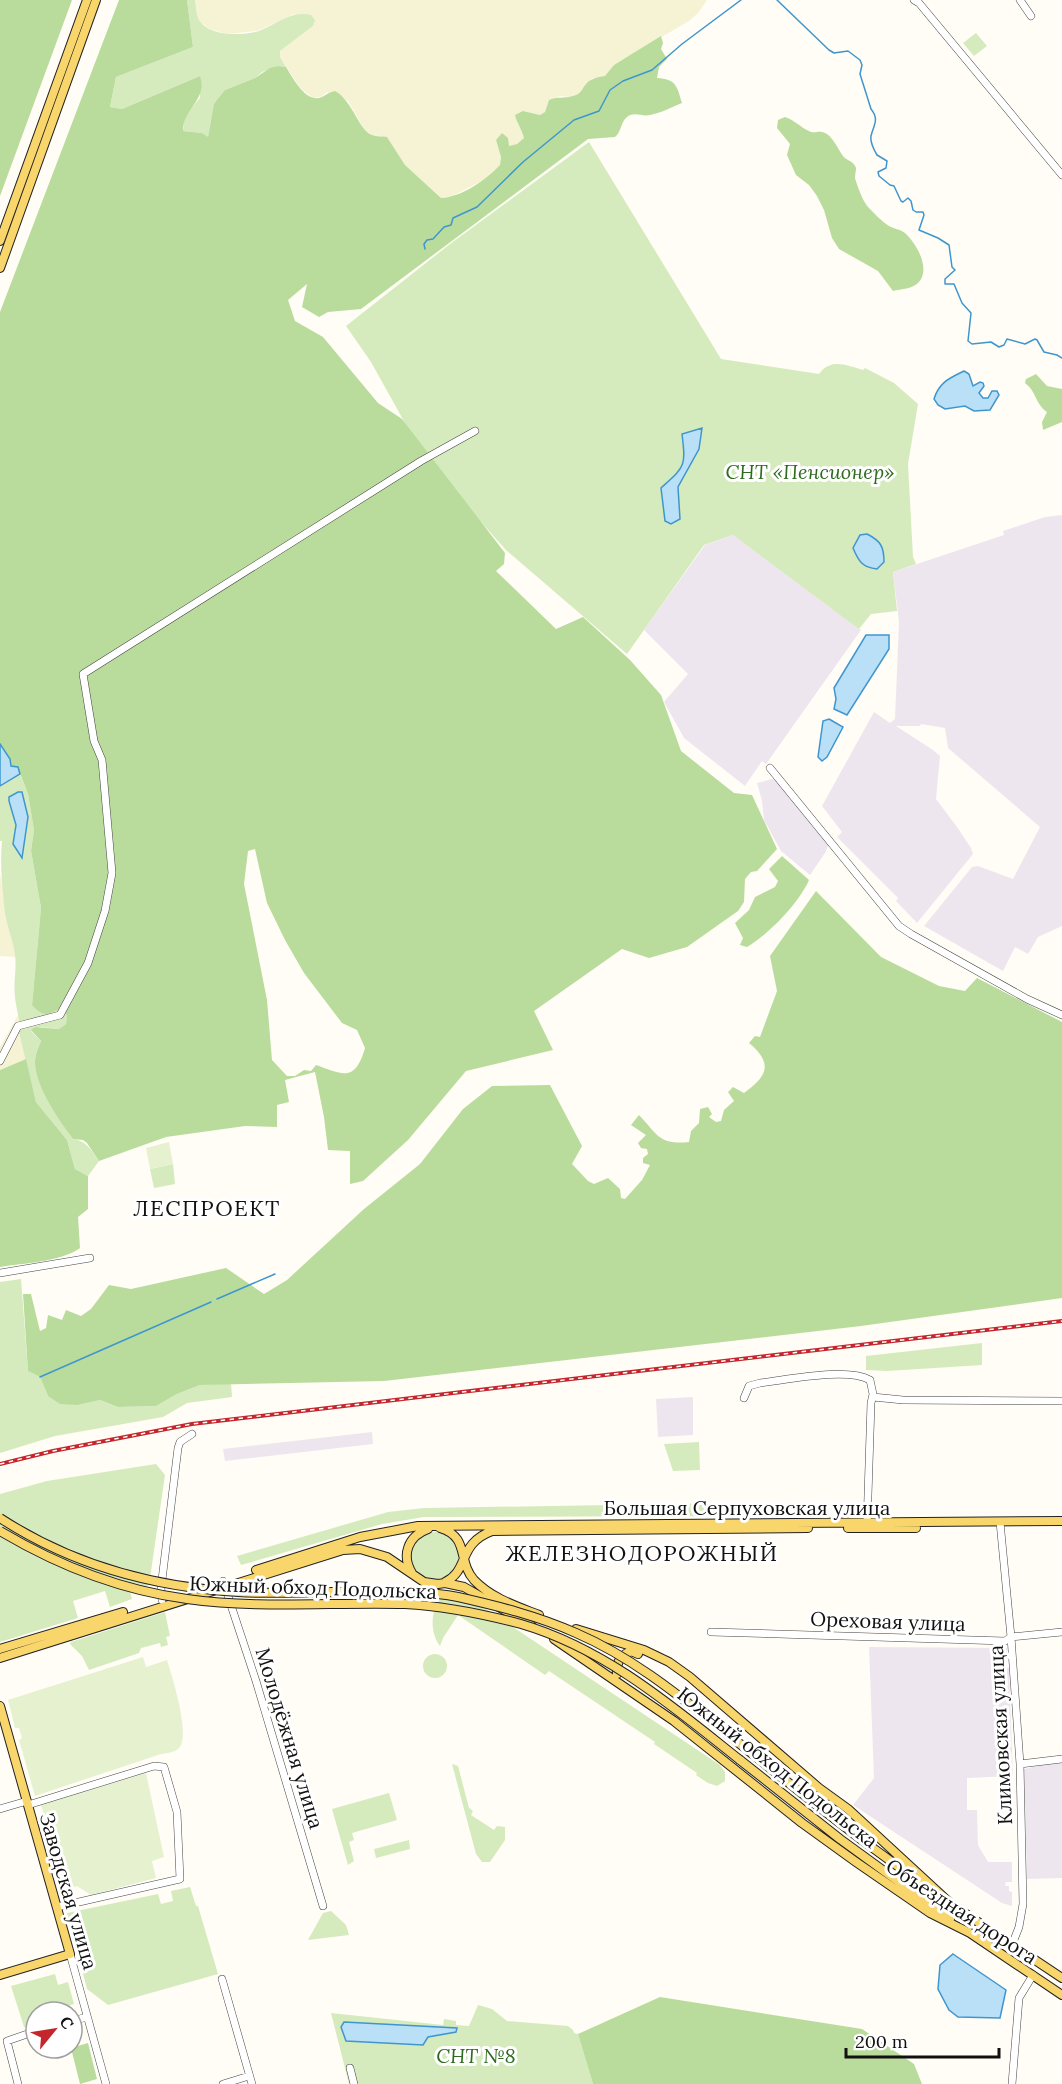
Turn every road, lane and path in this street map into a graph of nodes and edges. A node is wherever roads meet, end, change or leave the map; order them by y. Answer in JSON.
{"nodes":[{"id":1,"x":87,"y":0,"type":"edge"},
{"id":2,"x":96,"y":0,"type":"edge"},
{"id":3,"x":1020,"y":0,"type":"edge"},
{"id":4,"x":918,"y":1,"type":"edge"},
{"id":5,"x":1030,"y":16,"type":"dead end"},
{"id":6,"x":1062,"y":175,"type":"edge"},
{"id":7,"x":0,"y":241,"type":"edge"},
{"id":8,"x":0,"y":268,"type":"edge"},
{"id":9,"x":475,"y":431,"type":"dead end"},
{"id":10,"x":771,"y":768,"type":"dead end"},
{"id":11,"x":1062,"y":1015,"type":"edge"},
{"id":12,"x":0,"y":1061,"type":"edge"},
{"id":13,"x":90,"y":1258,"type":"dead end"},
{"id":14,"x":0,"y":1273,"type":"edge"},
{"id":15,"x":873,"y":1397,"type":"junction"},
{"id":16,"x":744,"y":1398,"type":"dead end"},
{"id":17,"x":1062,"y":1401,"type":"edge"},
{"id":18,"x":192,"y":1434,"type":"dead end"},
{"id":19,"x":0,"y":1518,"type":"edge"},
{"id":20,"x":1062,"y":1521,"type":"edge"},
{"id":21,"x":1000,"y":1524,"type":"junction"},
{"id":22,"x":867,"y":1525,"type":"junction"},
{"id":23,"x":433,"y":1527,"type":"junction"},
{"id":24,"x":1062,"y":1527,"type":"edge"},
{"id":25,"x":0,"y":1532,"type":"edge"},
{"id":26,"x":463,"y":1557,"type":"junction"},
{"id":27,"x":412,"y":1574,"type":"junction"},
{"id":28,"x":224,"y":1583,"type":"junction"},
{"id":29,"x":445,"y":1583,"type":"junction"},
{"id":30,"x":162,"y":1600,"type":"junction"},
{"id":31,"x":711,"y":1632,"type":"dead end"},
{"id":32,"x":1062,"y":1632,"type":"edge"},
{"id":33,"x":1011,"y":1637,"type":"junction"},
{"id":34,"x":0,"y":1648,"type":"edge"},
{"id":35,"x":0,"y":1658,"type":"edge"},
{"id":36,"x":710,"y":1693,"type":"junction"},
{"id":37,"x":648,"y":1703,"type":"junction"},
{"id":38,"x":0,"y":1706,"type":"edge"},
{"id":39,"x":1062,"y":1760,"type":"edge"},
{"id":40,"x":1020,"y":1764,"type":"junction"},
{"id":41,"x":27,"y":1803,"type":"junction"},
{"id":42,"x":0,"y":1809,"type":"edge"},
{"id":43,"x":951,"y":1904,"type":"junction"},
{"id":44,"x":323,"y":1906,"type":"dead end"},
{"id":45,"x":57,"y":1907,"type":"junction"},
{"id":46,"x":970,"y":1933,"type":"junction"},
{"id":47,"x":1012,"y":1945,"type":"junction"},
{"id":48,"x":70,"y":1954,"type":"junction"},
{"id":49,"x":0,"y":1975,"type":"edge"},
{"id":50,"x":1033,"y":1975,"type":"junction"},
{"id":51,"x":222,"y":1978,"type":"dead end"},
{"id":52,"x":1062,"y":1978,"type":"edge"},
{"id":53,"x":1062,"y":1995,"type":"edge"},
{"id":54,"x":87,"y":2017,"type":"junction"},
{"id":55,"x":84,"y":2018,"type":"edge"},
{"id":56,"x":24,"y":2035,"type":"edge"},
{"id":57,"x":350,"y":2068,"type":"dead end"},
{"id":58,"x":250,"y":2080,"type":"edge"},
{"id":59,"x":18,"y":2084,"type":"edge"},
{"id":60,"x":106,"y":2084,"type":"edge"},
{"id":61,"x":223,"y":2084,"type":"edge"},
{"id":62,"x":354,"y":2084,"type":"edge"},
{"id":63,"x":1012,"y":2084,"type":"edge"}],
"edges":[{"from":1,"to":7,"type":"main road"},
{"from":2,"to":8,"type":"main road"},
{"from":3,"to":5,"type":"street"},
{"from":4,"to":6,"type":"street"},
{"from":9,"to":12,"type":"street"},
{"from":10,"to":11,"type":"street"},
{"from":13,"to":14,"type":"street"},
{"from":15,"to":16,"type":"street"},
{"from":15,"to":17,"type":"street"},
{"from":15,"to":22,"type":"street"},
{"from":18,"to":30,"type":"street"},
{"from":19,"to":43,"type":"main road","name":"Южный обход Подольска","bridge":true},
{"from":20,"to":21,"type":"main road","name":"Большая Серпуховская улица"},
{"from":21,"to":22,"type":"main road","name":"Большая Серпуховская улица"},
{"from":21,"to":24,"type":"main road","name":"Большая Серпуховская улица"},
{"from":21,"to":33,"type":"street","name":"Климовская улица"},
{"from":22,"to":23,"type":"main road","name":"Большая Серпуховская улица"},
{"from":22,"to":26,"type":"main road","name":"Большая Серпуховская улица"},
{"from":23,"to":26,"type":"main road"},
{"from":23,"to":27,"type":"main road"},
{"from":23,"to":28,"type":"main road","name":"Большая Серпуховская улица"},
{"from":25,"to":46,"type":"main road","name":"Южный обход Подольска","bridge":true},
{"from":26,"to":29,"type":"main road"},
{"from":26,"to":36,"type":"main road","name":"Объездная дорога"},
{"from":27,"to":28,"type":"main road"},
{"from":27,"to":29,"type":"main road"},
{"from":28,"to":30,"type":"main road"},
{"from":28,"to":35,"type":"main road"},
{"from":28,"to":44,"type":"street","name":"Молодёжная улица"},
{"from":29,"to":37,"type":"main road","name":"Объездная дорога"},
{"from":30,"to":34,"type":"main road"},
{"from":31,"to":33,"type":"street","name":"Ореховая улица"},
{"from":32,"to":33,"type":"street","name":"Ореховая улица"},
{"from":33,"to":40,"type":"street","name":"Климовская улица"},
{"from":36,"to":37,"type":"main road"},
{"from":36,"to":43,"type":"main road","name":"Объездная дорога"},
{"from":37,"to":46,"type":"main road","name":"Объездная дорога"},
{"from":38,"to":41,"type":"main road","name":"Заводская улица"},
{"from":39,"to":40,"type":"street"},
{"from":40,"to":47,"type":"street","name":"Климовская улица"},
{"from":41,"to":42,"type":"street"},
{"from":41,"to":45,"type":"main road","name":"Заводская улица"},
{"from":41,"to":45,"type":"street"},
{"from":43,"to":47,"type":"main road","name":"Объездная дорога"},
{"from":45,"to":48,"type":"main road","name":"Заводская улица"},
{"from":46,"to":50,"type":"main road","name":"Объездная дорога"},
{"from":47,"to":52,"type":"main road","name":"Объездная дорога"},
{"from":48,"to":49,"type":"main road"},
{"from":48,"to":54,"type":"street","name":"Заводская улица"},
{"from":50,"to":53,"type":"main road","name":"Объездная дорога"},
{"from":50,"to":63,"type":"street"},
{"from":51,"to":58,"type":"street"},
{"from":54,"to":55,"type":"street"},
{"from":54,"to":60,"type":"street","name":"Заводская улица"},
{"from":56,"to":59,"type":"street"},
{"from":57,"to":62,"type":"street"},
{"from":58,"to":61,"type":"street"}]}
